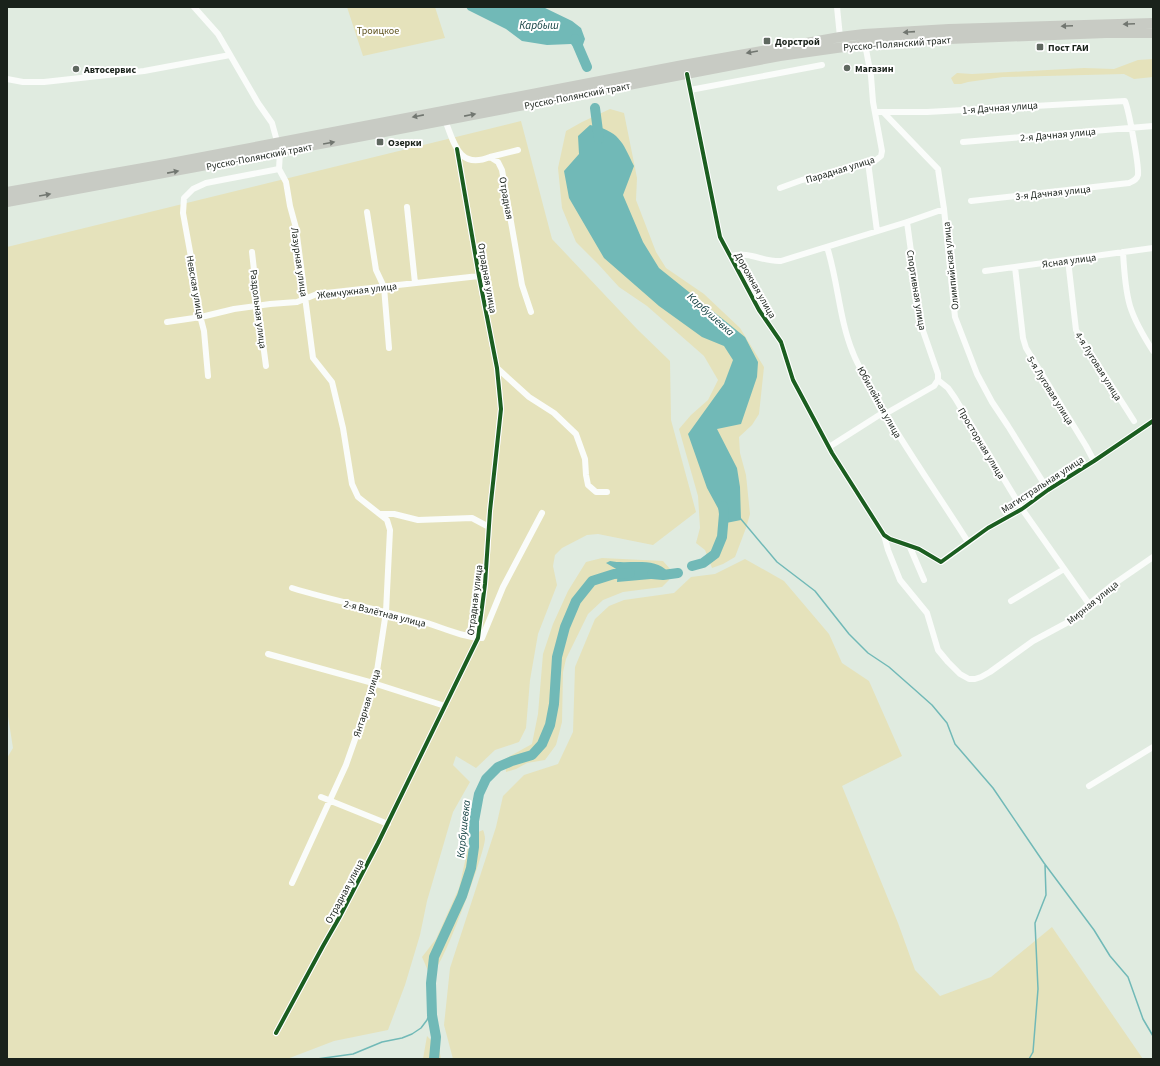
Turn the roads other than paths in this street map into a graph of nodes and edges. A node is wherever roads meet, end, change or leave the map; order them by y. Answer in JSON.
{"nodes":[{"id":1,"x":194,"y":7,"type":"edge"},
{"id":2,"x":837,"y":7,"type":"edge"},
{"id":3,"x":1153,"y":23,"type":"edge"},
{"id":4,"x":1153,"y":34,"type":"edge"},
{"id":5,"x":840,"y":38,"type":"junction"},
{"id":6,"x":865,"y":44,"type":"junction"},
{"id":7,"x":230,"y":56,"type":"junction"},
{"id":8,"x":822,"y":66,"type":"dead end"},
{"id":9,"x":687,"y":74,"type":"junction"},
{"id":10,"x":7,"y":79,"type":"edge"},
{"id":11,"x":690,"y":90,"type":"junction"},
{"id":12,"x":875,"y":112,"type":"junction"},
{"id":13,"x":884,"y":113,"type":"junction"},
{"id":14,"x":445,"y":120,"type":"junction"},
{"id":15,"x":1153,"y":126,"type":"edge"},
{"id":16,"x":1131,"y":128,"type":"junction"},
{"id":17,"x":963,"y":142,"type":"dead end"},
{"id":18,"x":279,"y":147,"type":"junction"},
{"id":19,"x":457,"y":148,"type":"junction"},
{"id":20,"x":518,"y":150,"type":"dead end"},
{"id":21,"x":490,"y":157,"type":"junction"},
{"id":22,"x":868,"y":162,"type":"junction"},
{"id":23,"x":279,"y":169,"type":"junction"},
{"id":24,"x":780,"y":188,"type":"dead end"},
{"id":25,"x":7,"y":192,"type":"edge"},
{"id":26,"x":971,"y":201,"type":"dead end"},
{"id":27,"x":7,"y":202,"type":"edge"},
{"id":28,"x":407,"y":207,"type":"dead end"},
{"id":29,"x":944,"y":209,"type":"junction"},
{"id":30,"x":368,"y":212,"type":"dead end"},
{"id":31,"x":907,"y":222,"type":"junction"},
{"id":32,"x":877,"y":231,"type":"junction"},
{"id":33,"x":827,"y":247,"type":"junction"},
{"id":34,"x":1153,"y":248,"type":"edge"},
{"id":35,"x":252,"y":252,"type":"dead end"},
{"id":36,"x":1122,"y":252,"type":"junction"},
{"id":37,"x":731,"y":256,"type":"junction"},
{"id":38,"x":1068,"y":260,"type":"junction"},
{"id":39,"x":1015,"y":267,"type":"junction"},
{"id":40,"x":985,"y":271,"type":"dead end"},
{"id":41,"x":479,"y":276,"type":"junction"},
{"id":42,"x":416,"y":283,"type":"junction"},
{"id":43,"x":384,"y":287,"type":"junction"},
{"id":44,"x":306,"y":299,"type":"junction"},
{"id":45,"x":258,"y":306,"type":"junction"},
{"id":46,"x":531,"y":312,"type":"dead end"},
{"id":47,"x":201,"y":318,"type":"junction"},
{"id":48,"x":166,"y":322,"type":"dead end"},
{"id":49,"x":389,"y":348,"type":"dead end"},
{"id":50,"x":1153,"y":351,"type":"edge"},
{"id":51,"x":266,"y":366,"type":"dead end"},
{"id":52,"x":497,"y":368,"type":"junction"},
{"id":53,"x":208,"y":376,"type":"dead end"},
{"id":54,"x":938,"y":380,"type":"junction"},
{"id":55,"x":885,"y":413,"type":"junction"},
{"id":56,"x":1134,"y":421,"type":"dead end"},
{"id":57,"x":1153,"y":421,"type":"edge"},
{"id":58,"x":829,"y":447,"type":"junction"},
{"id":59,"x":1094,"y":461,"type":"junction"},
{"id":60,"x":1048,"y":490,"type":"junction"},
{"id":61,"x":607,"y":492,"type":"dead end"},
{"id":62,"x":1022,"y":509,"type":"junction"},
{"id":63,"x":542,"y":512,"type":"dead end"},
{"id":64,"x":381,"y":514,"type":"junction"},
{"id":65,"x":489,"y":527,"type":"junction"},
{"id":66,"x":884,"y":535,"type":"junction"},
{"id":67,"x":968,"y":542,"type":"junction"},
{"id":68,"x":909,"y":545,"type":"junction"},
{"id":69,"x":1153,"y":557,"type":"edge"},
{"id":70,"x":1064,"y":569,"type":"junction"},
{"id":71,"x":924,"y":580,"type":"dead end"},
{"id":72,"x":292,"y":588,"type":"dead end"},
{"id":73,"x":1011,"y":601,"type":"dead end"},
{"id":74,"x":1089,"y":604,"type":"junction"},
{"id":75,"x":386,"y":612,"type":"junction"},
{"id":76,"x":478,"y":638,"type":"junction"},
{"id":77,"x":268,"y":654,"type":"dead end"},
{"id":78,"x":373,"y":683,"type":"junction"},
{"id":79,"x":445,"y":706,"type":"junction"},
{"id":80,"x":1153,"y":747,"type":"edge"},
{"id":81,"x":1089,"y":786,"type":"dead end"},
{"id":82,"x":321,"y":797,"type":"dead end"},
{"id":83,"x":330,"y":800,"type":"junction"},
{"id":84,"x":388,"y":824,"type":"junction"},
{"id":85,"x":292,"y":883,"type":"dead end"},
{"id":86,"x":276,"y":1033,"type":"dead end"}],
"edges":[{"from":1,"to":7,"type":"street"},
{"from":2,"to":5,"type":"street"},
{"from":3,"to":5,"type":"main road","name":"Русско-Полянский тракт","one_way":true},
{"from":4,"to":6,"type":"main road","name":"Русско-Полянский тракт"},
{"from":5,"to":18,"type":"main road","name":"Русско-Полянский тракт","one_way":true},
{"from":6,"to":9,"type":"main road","name":"Русско-Полянский тракт"},
{"from":6,"to":12,"type":"street","name":"Парадная улица"},
{"from":7,"to":10,"type":"street"},
{"from":7,"to":18,"type":"street"},
{"from":8,"to":11,"type":"street"},
{"from":9,"to":11,"type":"street","name":"Дорожная улица"},
{"from":14,"to":9,"type":"main road","name":"Русско-Полянский тракт","one_way":true},
{"from":11,"to":37,"type":"street","name":"Дорожная улица"},
{"from":12,"to":13,"type":"street","name":"1-я Дачная улица"},
{"from":12,"to":22,"type":"street","name":"Парадная улица"},
{"from":13,"to":16,"type":"street","name":"1-я Дачная улица"},
{"from":13,"to":29,"type":"street","name":"Олимпийская улица"},
{"from":18,"to":14,"type":"main road","name":"Русско-Полянский тракт","one_way":true},
{"from":14,"to":19,"type":"street"},
{"from":15,"to":16,"type":"street","name":"2-я Дачная улица"},
{"from":16,"to":17,"type":"street","name":"2-я Дачная улица"},
{"from":16,"to":26,"type":"street","name":"3-я Дачная улица"},
{"from":18,"to":23,"type":"street"},
{"from":18,"to":25,"type":"main road","name":"Русско-Полянский тракт"},
{"from":27,"to":18,"type":"main road","name":"Русско-Полянский тракт","one_way":true},
{"from":19,"to":21,"type":"street"},
{"from":19,"to":41,"type":"street","name":"Отрадная улица"},
{"from":20,"to":21,"type":"street"},
{"from":21,"to":46,"type":"street","name":"Отрадная"},
{"from":22,"to":24,"type":"street","name":"Парадная улица"},
{"from":22,"to":32,"type":"street"},
{"from":23,"to":44,"type":"street","name":"Лазурная улица"},
{"from":23,"to":47,"type":"street","name":"Невская улица"},
{"from":28,"to":42,"type":"street"},
{"from":29,"to":31,"type":"street"},
{"from":29,"to":60,"type":"street","name":"Олимпийская улица"},
{"from":30,"to":43,"type":"street"},
{"from":31,"to":32,"type":"street"},
{"from":31,"to":54,"type":"street","name":"Спортивная улица"},
{"from":32,"to":33,"type":"street"},
{"from":33,"to":37,"type":"street"},
{"from":33,"to":55,"type":"street","name":"Юбилейная улица"},
{"from":34,"to":36,"type":"street","name":"Ясная улица"},
{"from":35,"to":45,"type":"street","name":"Раздольная улица"},
{"from":36,"to":38,"type":"street","name":"Ясная улица"},
{"from":36,"to":50,"type":"street"},
{"from":37,"to":58,"type":"street","name":"Дорожная улица"},
{"from":38,"to":39,"type":"street","name":"Ясная улица"},
{"from":38,"to":56,"type":"street","name":"4-я Луговая улица"},
{"from":39,"to":40,"type":"street","name":"Ясная улица"},
{"from":39,"to":59,"type":"street","name":"5-я Луговая улица"},
{"from":41,"to":42,"type":"street","name":"Жемчужная улица"},
{"from":41,"to":52,"type":"street","name":"Отрадная улица"},
{"from":42,"to":43,"type":"street","name":"Жемчужная улица"},
{"from":43,"to":44,"type":"street","name":"Жемчужная улица"},
{"from":43,"to":49,"type":"street"},
{"from":44,"to":45,"type":"street","name":"Жемчужная улица"},
{"from":44,"to":64,"type":"street","name":"Лазурная улица"},
{"from":45,"to":47,"type":"street","name":"Жемчужная улица"},
{"from":45,"to":51,"type":"street","name":"Раздольная улица"},
{"from":47,"to":48,"type":"street","name":"Жемчужная улица"},
{"from":47,"to":53,"type":"street","name":"Невская улица"},
{"from":52,"to":61,"type":"street"},
{"from":52,"to":65,"type":"street","name":"Отрадная улица"},
{"from":54,"to":55,"type":"street"},
{"from":54,"to":62,"type":"street","name":"Просторная улица"},
{"from":55,"to":58,"type":"street"},
{"from":55,"to":67,"type":"street","name":"Юбилейная улица"},
{"from":57,"to":59,"type":"street","name":"Магистральная улица"},
{"from":58,"to":66,"type":"street","name":"Дорожная улица"},
{"from":59,"to":60,"type":"street","name":"Магистральная улица"},
{"from":60,"to":62,"type":"street","name":"Магистральная улица"},
{"from":62,"to":67,"type":"street","name":"Магистральная улица"},
{"from":62,"to":70,"type":"street","name":"Просторная улица"},
{"from":63,"to":76,"type":"street"},
{"from":64,"to":65,"type":"street"},
{"from":64,"to":75,"type":"street","name":"Янтарная улица"},
{"from":65,"to":76,"type":"street","name":"Отрадная улица"},
{"from":66,"to":68,"type":"street"},
{"from":66,"to":74,"type":"street","name":"Мирная улица"},
{"from":67,"to":68,"type":"street","name":"Магистральная улица"},
{"from":68,"to":71,"type":"street"},
{"from":69,"to":74,"type":"street","name":"Мирная улица"},
{"from":70,"to":73,"type":"street"},
{"from":70,"to":74,"type":"street","name":"Просторная улица"},
{"from":72,"to":75,"type":"street","name":"2-я Взлётная улица"},
{"from":75,"to":76,"type":"street","name":"2-я Взлётная улица"},
{"from":75,"to":78,"type":"street","name":"Янтарная улица"},
{"from":76,"to":79,"type":"street","name":"Отрадная улица"},
{"from":77,"to":78,"type":"street"},
{"from":78,"to":79,"type":"street"},
{"from":78,"to":83,"type":"street","name":"Янтарная улица"},
{"from":79,"to":84,"type":"street","name":"Отрадная улица"},
{"from":80,"to":81,"type":"street"},
{"from":82,"to":83,"type":"street"},
{"from":83,"to":84,"type":"street"},
{"from":83,"to":85,"type":"street","name":"Янтарная улица"},
{"from":84,"to":86,"type":"street","name":"Отрадная улица"}]}
